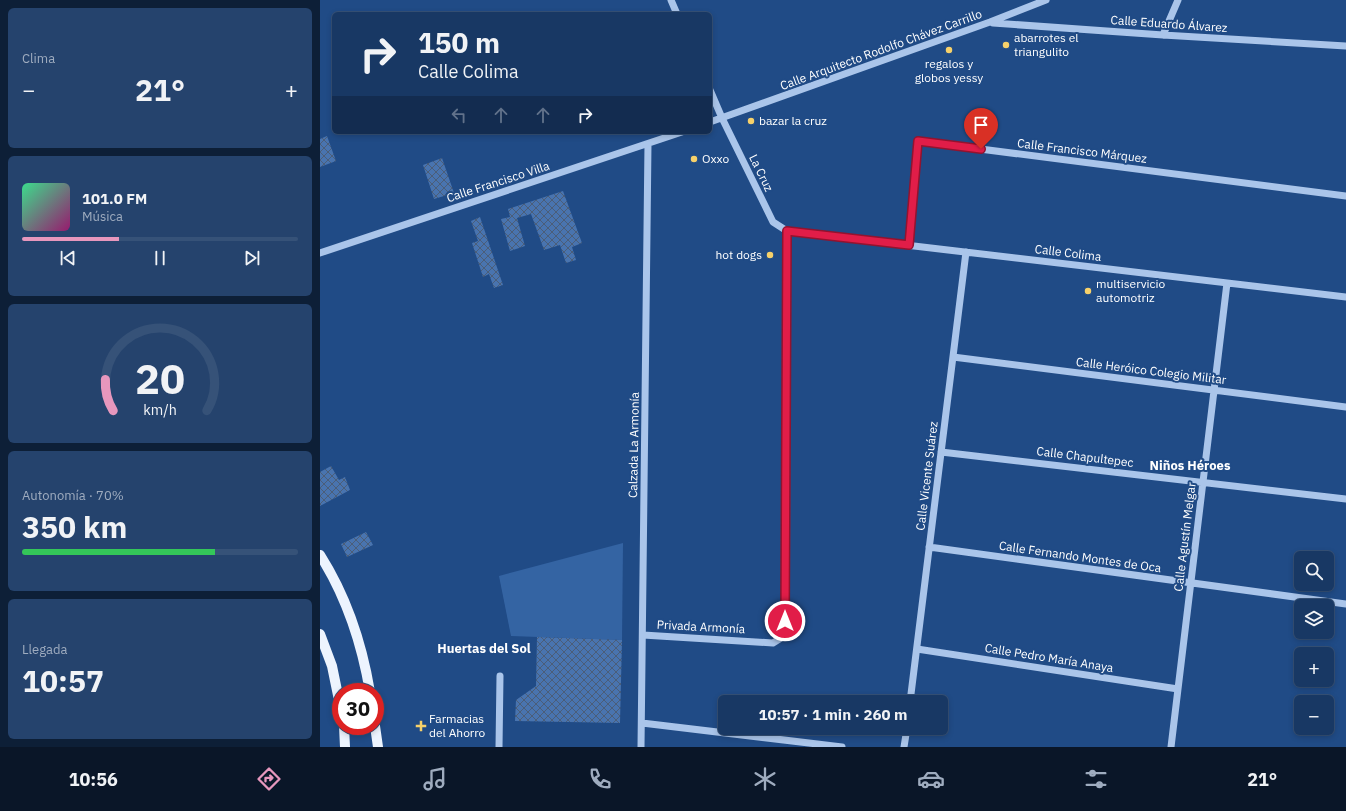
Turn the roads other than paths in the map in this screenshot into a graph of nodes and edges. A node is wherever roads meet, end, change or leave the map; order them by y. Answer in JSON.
{"nodes":[{"id":1,"x":672,"y":0,"type":"edge"},
{"id":2,"x":1046,"y":0,"type":"edge"},
{"id":3,"x":1178,"y":0,"type":"edge"},
{"id":4,"x":677,"y":12,"type":"edge"},
{"id":5,"x":990,"y":22,"type":"junction"},
{"id":6,"x":1164,"y":35,"type":"junction"},
{"id":7,"x":1346,"y":46,"type":"edge"},
{"id":8,"x":712,"y":95,"type":"edge"},
{"id":9,"x":722,"y":118,"type":"junction"},
{"id":10,"x":712,"y":121,"type":"edge"},
{"id":11,"x":676,"y":134,"type":"edge"},
{"id":12,"x":648,"y":144,"type":"junction"},
{"id":13,"x":1346,"y":196,"type":"edge"},
{"id":14,"x":787,"y":231,"type":"junction"},
{"id":15,"x":909,"y":245,"type":"junction"},
{"id":16,"x":966,"y":252,"type":"junction"},
{"id":17,"x":320,"y":253,"type":"edge"},
{"id":18,"x":1227,"y":283,"type":"junction"},
{"id":19,"x":1346,"y":297,"type":"edge"},
{"id":20,"x":953,"y":357,"type":"junction"},
{"id":21,"x":1214,"y":390,"type":"junction"},
{"id":22,"x":1346,"y":407,"type":"edge"},
{"id":23,"x":941,"y":452,"type":"junction"},
{"id":24,"x":1203,"y":482,"type":"junction"},
{"id":25,"x":1346,"y":499,"type":"edge"},
{"id":26,"x":929,"y":547,"type":"junction"},
{"id":27,"x":320,"y":555,"type":"edge"},
{"id":28,"x":1191,"y":583,"type":"junction"},
{"id":29,"x":1346,"y":604,"type":"edge"},
{"id":30,"x":320,"y":634,"type":"edge"},
{"id":31,"x":643,"y":635,"type":"junction"},
{"id":32,"x":917,"y":649,"type":"junction"},
{"id":33,"x":500,"y":676,"type":"dead end"},
{"id":34,"x":335,"y":683,"type":"edge"},
{"id":35,"x":368,"y":683,"type":"edge"},
{"id":36,"x":1178,"y":689,"type":"junction"},
{"id":37,"x":911,"y":695,"type":"edge"},
{"id":38,"x":642,"y":723,"type":"junction"},
{"id":39,"x":344,"y":735,"type":"edge"},
{"id":40,"x":376,"y":735,"type":"edge"},
{"id":41,"x":906,"y":735,"type":"edge"},
{"id":42,"x":345,"y":747,"type":"edge"},
{"id":43,"x":378,"y":747,"type":"edge"},
{"id":44,"x":499,"y":747,"type":"edge"},
{"id":45,"x":641,"y":747,"type":"edge"},
{"id":46,"x":842,"y":747,"type":"edge"},
{"id":47,"x":904,"y":747,"type":"edge"},
{"id":48,"x":1171,"y":747,"type":"edge"}],
"edges":[{"from":1,"to":4,"type":"street"},
{"from":2,"to":5,"type":"street","name":"Calle Arquitecto Rodolfo Chávez Carrillo"},
{"from":3,"to":6,"type":"street"},
{"from":5,"to":6,"type":"street","name":"Calle Eduardo Álvarez"},
{"from":5,"to":9,"type":"street","name":"Calle Arquitecto Rodolfo Chávez Carrillo"},
{"from":6,"to":7,"type":"street","name":"Calle Eduardo Álvarez"},
{"from":8,"to":9,"type":"street","name":"La Cruz"},
{"from":9,"to":10,"type":"street"},
{"from":9,"to":14,"type":"street","name":"La Cruz"},
{"from":11,"to":12,"type":"street","name":"Calle Francisco Villa"},
{"from":12,"to":17,"type":"street","name":"Calle Francisco Villa"},
{"from":12,"to":31,"type":"street","name":"Calzada La Armonía"},
{"from":13,"to":15,"type":"street","name":"Calle Francisco Márquez"},
{"from":14,"to":15,"type":"street","name":"Calle Colima"},
{"from":14,"to":31,"type":"street","name":"Privada Armonía"},
{"from":15,"to":16,"type":"street","name":"Calle Colima"},
{"from":16,"to":18,"type":"street","name":"Calle Colima"},
{"from":16,"to":20,"type":"street","name":"Calle Vicente Suárez"},
{"from":18,"to":19,"type":"street","name":"Calle Colima"},
{"from":18,"to":21,"type":"street","name":"Calle Agustín Melgar"},
{"from":20,"to":21,"type":"street","name":"Calle Heróico Colegio Militar"},
{"from":20,"to":23,"type":"street","name":"Calle Vicente Suárez"},
{"from":21,"to":22,"type":"street","name":"Calle Heróico Colegio Militar"},
{"from":21,"to":24,"type":"street","name":"Calle Agustín Melgar"},
{"from":23,"to":24,"type":"street","name":"Calle Chapultepec"},
{"from":23,"to":26,"type":"street","name":"Calle Vicente Suárez"},
{"from":24,"to":25,"type":"street","name":"Calle Chapultepec"},
{"from":24,"to":28,"type":"street","name":"Calle Agustín Melgar"},
{"from":26,"to":28,"type":"street","name":"Calle Fernando Montes de Oca"},
{"from":26,"to":32,"type":"street","name":"Calle Vicente Suárez"},
{"from":27,"to":35,"type":"main road"},
{"from":28,"to":29,"type":"street","name":"Calle Fernando Montes de Oca"},
{"from":28,"to":36,"type":"street","name":"Calle Agustín Melgar"},
{"from":30,"to":34,"type":"main road"},
{"from":31,"to":38,"type":"street","name":"Calzada La Armonía"},
{"from":32,"to":36,"type":"street","name":"Calle Pedro María Anaya"},
{"from":32,"to":37,"type":"street","name":"Calle Vicente Suárez"},
{"from":33,"to":44,"type":"street"},
{"from":36,"to":48,"type":"street","name":"Calle Agustín Melgar"},
{"from":38,"to":45,"type":"street","name":"Calzada La Armonía"},
{"from":38,"to":46,"type":"street"},
{"from":39,"to":42,"type":"main road"},
{"from":40,"to":43,"type":"main road"},
{"from":41,"to":47,"type":"street"}]}
